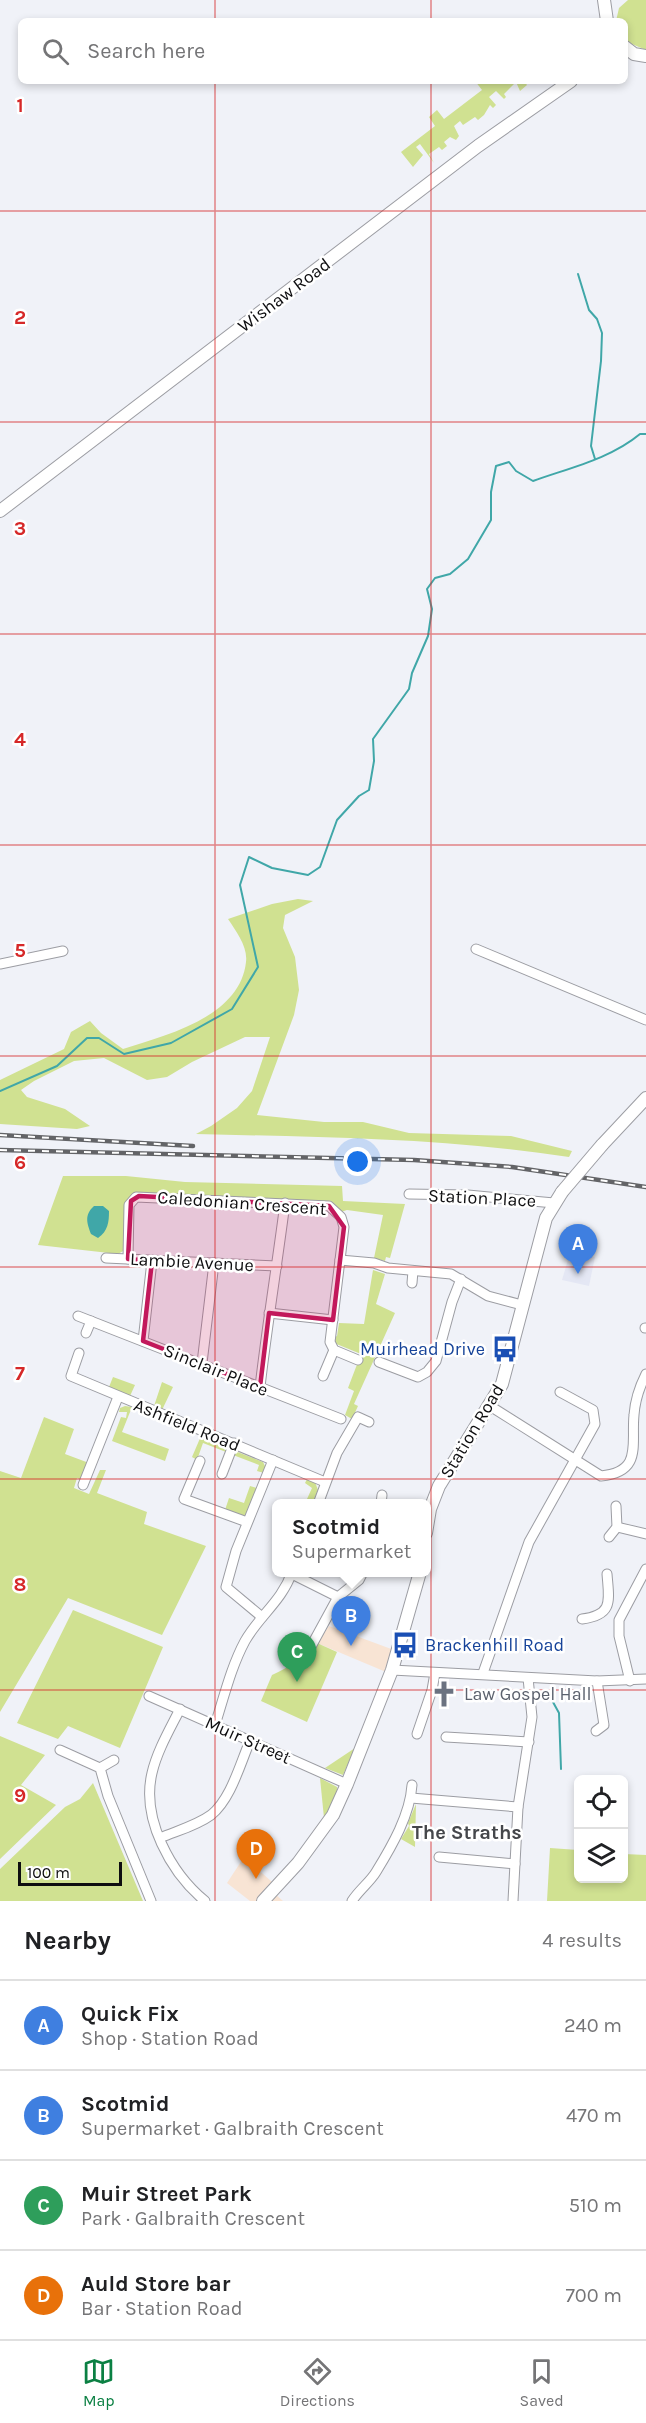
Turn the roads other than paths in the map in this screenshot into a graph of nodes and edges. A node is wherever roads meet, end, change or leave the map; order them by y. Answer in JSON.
{"nodes":[{"id":1,"x":614,"y":0,"type":"edge"},
{"id":2,"x":605,"y":11,"type":"edge"},
{"id":3,"x":628,"y":48,"type":"edge"},
{"id":4,"x":643,"y":56,"type":"edge"},
{"id":5,"x":628,"y":58,"type":"edge"},
{"id":6,"x":567,"y":84,"type":"edge"},
{"id":7,"x":0,"y":512,"type":"edge"},
{"id":8,"x":476,"y":949,"type":"dead end"},
{"id":9,"x":63,"y":951,"type":"dead end"},
{"id":10,"x":0,"y":964,"type":"edge"},
{"id":11,"x":646,"y":1020,"type":"edge"},
{"id":12,"x":646,"y":1098,"type":"edge"},
{"id":13,"x":409,"y":1194,"type":"dead end"},
{"id":14,"x":285,"y":1203,"type":"junction"},
{"id":15,"x":554,"y":1203,"type":"junction"},
{"id":16,"x":106,"y":1258,"type":"dead end"},
{"id":17,"x":128,"y":1259,"type":"junction"},
{"id":18,"x":340,"y":1260,"type":"junction"},
{"id":19,"x":152,"y":1261,"type":"junction"},
{"id":20,"x":214,"y":1263,"type":"junction"},
{"id":21,"x":277,"y":1266,"type":"junction"},
{"id":22,"x":413,"y":1271,"type":"junction"},
{"id":23,"x":460,"y":1279,"type":"junction"},
{"id":24,"x":412,"y":1283,"type":"dead end"},
{"id":25,"x":522,"y":1305,"type":"junction"},
{"id":26,"x":269,"y":1313,"type":"junction"},
{"id":27,"x":78,"y":1316,"type":"dead end"},
{"id":28,"x":333,"y":1320,"type":"junction"},
{"id":29,"x":91,"y":1321,"type":"junction"},
{"id":30,"x":86,"y":1333,"type":"dead end"},
{"id":31,"x":143,"y":1341,"type":"junction"},
{"id":32,"x":334,"y":1350,"type":"junction"},
{"id":33,"x":79,"y":1353,"type":"dead end"},
{"id":34,"x":358,"y":1360,"type":"dead end"},
{"id":35,"x":379,"y":1362,"type":"dead end"},
{"id":36,"x":202,"y":1363,"type":"junction"},
{"id":37,"x":393,"y":1368,"type":"junction"},
{"id":38,"x":646,"y":1374,"type":"edge"},
{"id":39,"x":323,"y":1376,"type":"dead end"},
{"id":40,"x":388,"y":1378,"type":"dead end"},
{"id":41,"x":260,"y":1387,"type":"junction"},
{"id":42,"x":560,"y":1392,"type":"dead end"},
{"id":43,"x":118,"y":1397,"type":"junction"},
{"id":44,"x":490,"y":1406,"type":"junction"},
{"id":45,"x":341,"y":1419,"type":"dead end"},
{"id":46,"x":369,"y":1422,"type":"dead end"},
{"id":47,"x":635,"y":1438,"type":"junction"},
{"id":48,"x":646,"y":1440,"type":"edge"},
{"id":49,"x":234,"y":1443,"type":"junction"},
{"id":50,"x":273,"y":1460,"type":"junction"},
{"id":51,"x":200,"y":1461,"type":"dead end"},
{"id":52,"x":575,"y":1462,"type":"junction"},
{"id":53,"x":222,"y":1474,"type":"dead end"},
{"id":54,"x":325,"y":1482,"type":"junction"},
{"id":55,"x":83,"y":1485,"type":"dead end"},
{"id":56,"x":319,"y":1499,"type":"edge"},
{"id":57,"x":431,"y":1506,"type":"edge"},
{"id":58,"x":616,"y":1506,"type":"dead end"},
{"id":59,"x":247,"y":1522,"type":"junction"},
{"id":60,"x":617,"y":1527,"type":"junction"},
{"id":61,"x":646,"y":1534,"type":"edge"},
{"id":62,"x":609,"y":1537,"type":"dead end"},
{"id":63,"x":646,"y":1569,"type":"edge"},
{"id":64,"x":606,"y":1574,"type":"dead end"},
{"id":65,"x":290,"y":1577,"type":"edge"},
{"id":66,"x":300,"y":1577,"type":"edge"},
{"id":67,"x":360,"y":1577,"type":"edge"},
{"id":68,"x":419,"y":1577,"type":"edge"},
{"id":69,"x":338,"y":1597,"type":"junction"},
{"id":70,"x":609,"y":1604,"type":"junction"},
{"id":71,"x":625,"y":1609,"type":"junction"},
{"id":72,"x":262,"y":1617,"type":"junction"},
{"id":73,"x":582,"y":1619,"type":"dead end"},
{"id":74,"x":308,"y":1652,"type":"dead end"},
{"id":75,"x":392,"y":1670,"type":"junction"},
{"id":76,"x":435,"y":1673,"type":"junction"},
{"id":77,"x":483,"y":1673,"type":"junction"},
{"id":78,"x":528,"y":1678,"type":"junction"},
{"id":79,"x":646,"y":1679,"type":"edge"},
{"id":80,"x":597,"y":1681,"type":"junction"},
{"id":81,"x":630,"y":1681,"type":"junction"},
{"id":82,"x":149,"y":1695,"type":"dead end"},
{"id":83,"x":180,"y":1709,"type":"junction"},
{"id":84,"x":215,"y":1725,"type":"junction"},
{"id":85,"x":615,"y":1726,"type":"dead end"},
{"id":86,"x":417,"y":1734,"type":"dead end"},
{"id":87,"x":446,"y":1737,"type":"dead end"},
{"id":88,"x":250,"y":1741,"type":"junction"},
{"id":89,"x":529,"y":1742,"type":"junction"},
{"id":90,"x":60,"y":1750,"type":"dead end"},
{"id":91,"x":114,"y":1760,"type":"dead end"},
{"id":92,"x":100,"y":1768,"type":"junction"},
{"id":93,"x":347,"y":1784,"type":"junction"},
{"id":94,"x":412,"y":1785,"type":"dead end"},
{"id":95,"x":411,"y":1798,"type":"junction"},
{"id":96,"x":518,"y":1808,"type":"junction"},
{"id":97,"x":160,"y":1838,"type":"junction"},
{"id":98,"x":443,"y":1855,"type":"dead end"},
{"id":99,"x":515,"y":1864,"type":"junction"},
{"id":100,"x":151,"y":1901,"type":"edge"},
{"id":101,"x":205,"y":1901,"type":"edge"},
{"id":102,"x":263,"y":1901,"type":"edge"},
{"id":103,"x":352,"y":1901,"type":"edge"},
{"id":104,"x":513,"y":1901,"type":"edge"}],
"edges":[{"from":1,"to":2,"type":"main road"},
{"from":3,"to":4,"type":"main road"},
{"from":4,"to":5,"type":"main road"},
{"from":6,"to":7,"type":"main road","name":"Wishaw Road"},
{"from":8,"to":11,"type":"street"},
{"from":9,"to":10,"type":"street"},
{"from":12,"to":15,"type":"main road","name":"Station Road","bridge":true},
{"from":13,"to":15,"type":"street","name":"Station Place"},
{"from":14,"to":17,"type":"street","name":"Caledonian Crescent"},
{"from":14,"to":18,"type":"street","name":"Caledonian Crescent"},
{"from":14,"to":21,"type":"street"},
{"from":15,"to":25,"type":"main road","name":"Station Road"},
{"from":16,"to":17,"type":"street","name":"Lambie Avenue"},
{"from":17,"to":19,"type":"street","name":"Lambie Avenue"},
{"from":18,"to":22,"type":"street"},
{"from":18,"to":28,"type":"street","name":"Caledonian Crescent"},
{"from":19,"to":20,"type":"street","name":"Lambie Avenue"},
{"from":19,"to":31,"type":"street"},
{"from":20,"to":21,"type":"street","name":"Lambie Avenue"},
{"from":20,"to":36,"type":"street"},
{"from":21,"to":26,"type":"street"},
{"from":22,"to":23,"type":"street"},
{"from":22,"to":24,"type":"street"},
{"from":23,"to":25,"type":"street"},
{"from":23,"to":37,"type":"street"},
{"from":25,"to":44,"type":"main road","name":"Station Road"},
{"from":26,"to":28,"type":"street"},
{"from":26,"to":41,"type":"street"},
{"from":27,"to":29,"type":"street","name":"Sinclair Place"},
{"from":28,"to":32,"type":"street","name":"Caledonian Crescent"},
{"from":29,"to":30,"type":"street"},
{"from":29,"to":31,"type":"street","name":"Sinclair Place"},
{"from":31,"to":36,"type":"street","name":"Sinclair Place"},
{"from":32,"to":34,"type":"street"},
{"from":32,"to":39,"type":"street","name":"Caledonian Crescent"},
{"from":33,"to":43,"type":"street","name":"Ashfield Road"},
{"from":35,"to":37,"type":"street"},
{"from":36,"to":41,"type":"street","name":"Sinclair Place"},
{"from":37,"to":40,"type":"street"},
{"from":38,"to":47,"type":"street"},
{"from":41,"to":45,"type":"street","name":"Sinclair Place"},
{"from":42,"to":52,"type":"street"},
{"from":43,"to":49,"type":"street","name":"Ashfield Road"},
{"from":43,"to":55,"type":"street"},
{"from":44,"to":52,"type":"street"},
{"from":44,"to":57,"type":"main road","name":"Station Road"},
{"from":46,"to":54,"type":"street"},
{"from":47,"to":48,"type":"street"},
{"from":47,"to":52,"type":"street"},
{"from":49,"to":50,"type":"street","name":"Ashfield Road"},
{"from":49,"to":53,"type":"street"},
{"from":50,"to":54,"type":"street","name":"Ashfield Road"},
{"from":50,"to":59,"type":"street"},
{"from":51,"to":59,"type":"street"},
{"from":52,"to":77,"type":"street"},
{"from":54,"to":56,"type":"street"},
{"from":58,"to":60,"type":"street"},
{"from":59,"to":72,"type":"street"},
{"from":60,"to":61,"type":"street"},
{"from":60,"to":62,"type":"street"},
{"from":63,"to":71,"type":"street"},
{"from":64,"to":70,"type":"street"},
{"from":65,"to":72,"type":"street"},
{"from":66,"to":69,"type":"street"},
{"from":67,"to":69,"type":"street"},
{"from":68,"to":75,"type":"main road"},
{"from":69,"to":74,"type":"street"},
{"from":70,"to":71,"type":"street"},
{"from":70,"to":73,"type":"street"},
{"from":71,"to":81,"type":"street"},
{"from":72,"to":84,"type":"street"},
{"from":75,"to":76,"type":"street"},
{"from":75,"to":93,"type":"main road"},
{"from":76,"to":77,"type":"street"},
{"from":76,"to":86,"type":"street"},
{"from":77,"to":78,"type":"street"},
{"from":78,"to":80,"type":"street"},
{"from":78,"to":89,"type":"street"},
{"from":79,"to":81,"type":"street"},
{"from":80,"to":81,"type":"street"},
{"from":80,"to":85,"type":"street"},
{"from":82,"to":83,"type":"street","name":"Muir Street"},
{"from":83,"to":84,"type":"street","name":"Muir Street"},
{"from":83,"to":97,"type":"street"},
{"from":84,"to":88,"type":"street","name":"Muir Street"},
{"from":87,"to":89,"type":"street"},
{"from":88,"to":93,"type":"street","name":"Muir Street"},
{"from":88,"to":97,"type":"street"},
{"from":89,"to":96,"type":"street"},
{"from":90,"to":92,"type":"street"},
{"from":91,"to":92,"type":"street"},
{"from":92,"to":100,"type":"street"},
{"from":93,"to":102,"type":"main road"},
{"from":94,"to":95,"type":"street"},
{"from":95,"to":96,"type":"street"},
{"from":95,"to":103,"type":"street"},
{"from":96,"to":99,"type":"street"},
{"from":97,"to":101,"type":"street"},
{"from":98,"to":99,"type":"street"},
{"from":99,"to":104,"type":"street"}]}
